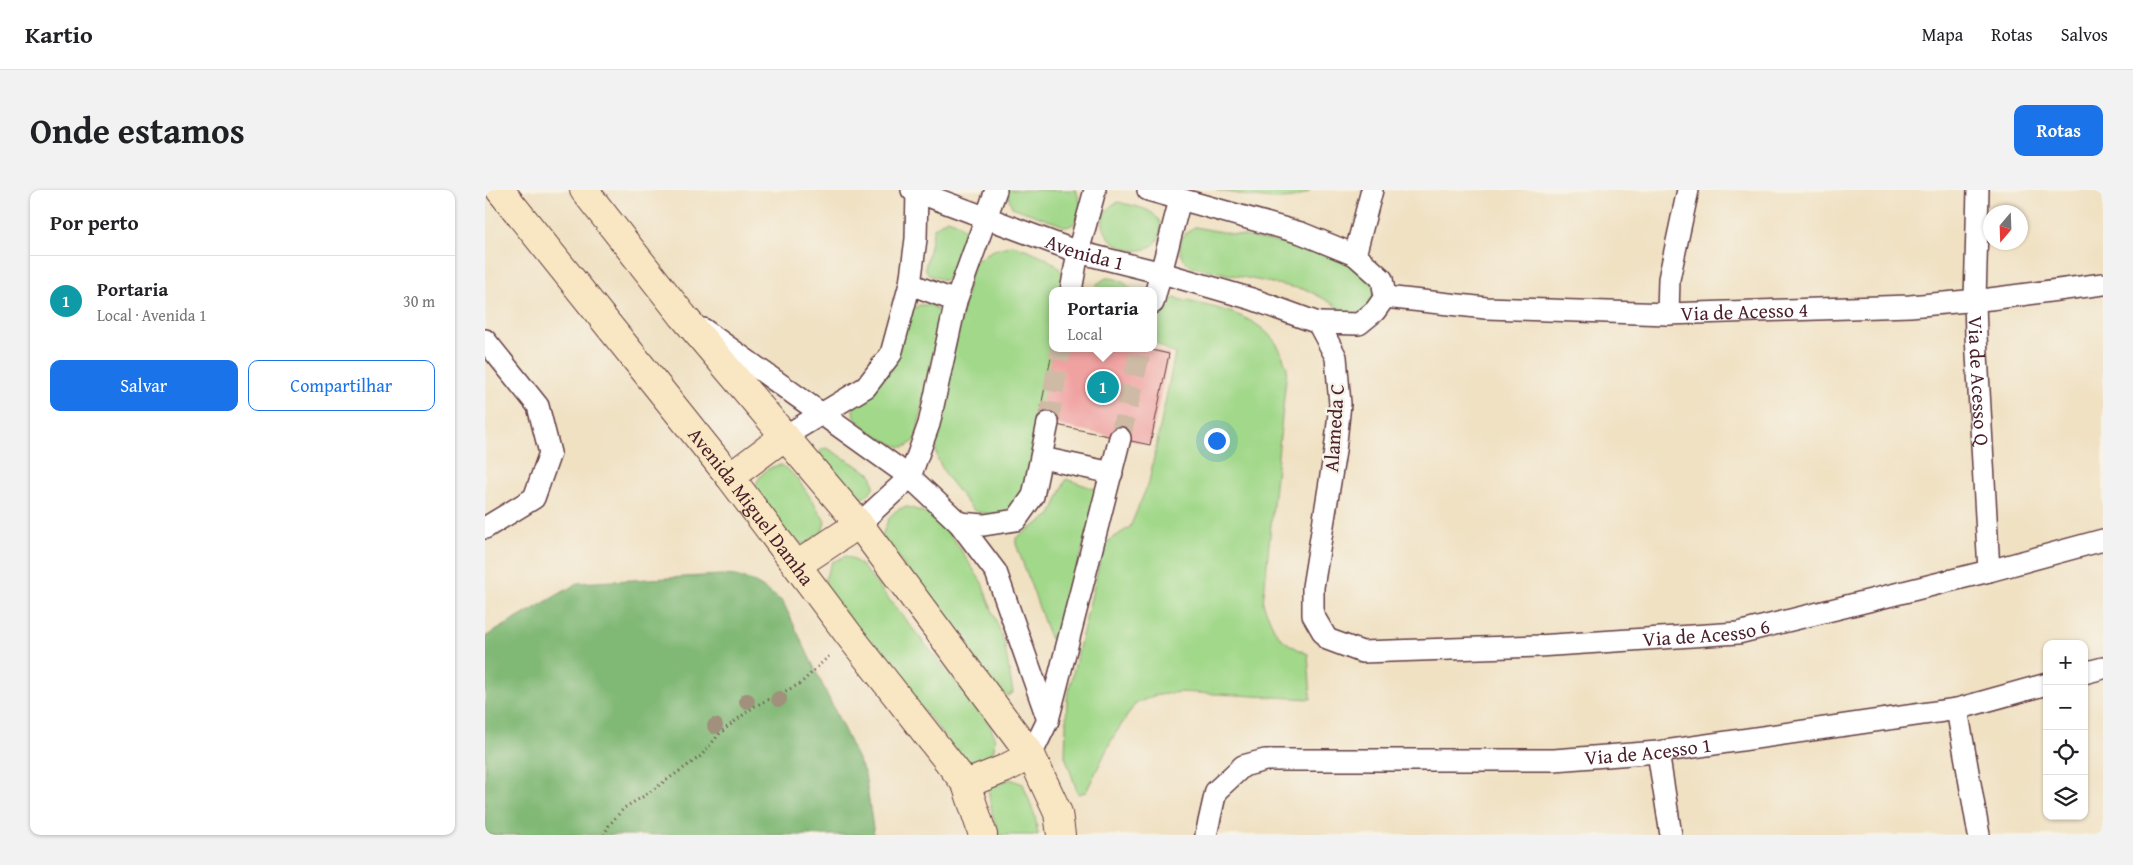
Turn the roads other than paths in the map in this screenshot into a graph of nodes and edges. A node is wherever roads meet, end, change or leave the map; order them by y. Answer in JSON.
{"nodes":[{"id":1,"x":500,"y":190,"type":"edge"},
{"id":2,"x":584,"y":190,"type":"edge"},
{"id":3,"x":997,"y":190,"type":"edge"},
{"id":4,"x":1095,"y":190,"type":"edge"},
{"id":5,"x":1148,"y":190,"type":"edge"},
{"id":6,"x":1372,"y":190,"type":"edge"},
{"id":7,"x":1688,"y":190,"type":"edge"},
{"id":8,"x":1978,"y":190,"type":"edge"},
{"id":9,"x":915,"y":191,"type":"edge"},
{"id":10,"x":1180,"y":200,"type":"junction"},
{"id":11,"x":986,"y":218,"type":"junction"},
{"id":12,"x":1078,"y":252,"type":"junction"},
{"id":13,"x":1355,"y":255,"type":"junction"},
{"id":14,"x":1162,"y":273,"type":"junction"},
{"id":15,"x":910,"y":284,"type":"junction"},
{"id":16,"x":2103,"y":284,"type":"edge"},
{"id":17,"x":1072,"y":287,"type":"edge"},
{"id":18,"x":1157,"y":290,"type":"edge"},
{"id":19,"x":1385,"y":297,"type":"junction"},
{"id":20,"x":1975,"y":300,"type":"junction"},
{"id":21,"x":956,"y":301,"type":"junction"},
{"id":22,"x":1668,"y":314,"type":"junction"},
{"id":23,"x":683,"y":316,"type":"junction"},
{"id":24,"x":1318,"y":323,"type":"junction"},
{"id":25,"x":485,"y":340,"type":"edge"},
{"id":26,"x":821,"y":412,"type":"junction"},
{"id":27,"x":1048,"y":423,"type":"tunnel mouth"},
{"id":28,"x":785,"y":436,"type":"junction"},
{"id":29,"x":1120,"y":438,"type":"tunnel mouth"},
{"id":30,"x":1042,"y":458,"type":"junction"},
{"id":31,"x":1112,"y":473,"type":"junction"},
{"id":32,"x":730,"y":477,"type":"junction"},
{"id":33,"x":910,"y":477,"type":"junction"},
{"id":34,"x":959,"y":523,"type":"junction"},
{"id":35,"x":859,"y":524,"type":"junction"},
{"id":36,"x":485,"y":528,"type":"edge"},
{"id":37,"x":2103,"y":540,"type":"edge"},
{"id":38,"x":797,"y":565,"type":"junction"},
{"id":39,"x":1989,"y":571,"type":"junction"},
{"id":40,"x":1313,"y":615,"type":"joint"},
{"id":41,"x":2103,"y":668,"type":"edge"},
{"id":42,"x":2088,"y":672,"type":"edge"},
{"id":43,"x":2043,"y":685,"type":"edge"},
{"id":44,"x":1957,"y":709,"type":"junction"},
{"id":45,"x":1048,"y":720,"type":"junction"},
{"id":46,"x":1658,"y":752,"type":"junction"},
{"id":47,"x":1031,"y":754,"type":"junction"},
{"id":48,"x":966,"y":784,"type":"junction"},
{"id":49,"x":983,"y":835,"type":"edge"},
{"id":50,"x":1061,"y":835,"type":"edge"},
{"id":51,"x":1206,"y":835,"type":"edge"},
{"id":52,"x":1671,"y":835,"type":"edge"},
{"id":53,"x":1979,"y":835,"type":"edge"}],
"edges":[{"from":1,"to":32,"type":"street","name":"Avenida Miguel Damha"},
{"from":2,"to":23,"type":"street"},
{"from":3,"to":11,"type":"street"},
{"from":4,"to":12,"type":"street"},
{"from":5,"to":10,"type":"street"},
{"from":6,"to":13,"type":"street"},
{"from":7,"to":22,"type":"street"},
{"from":8,"to":20,"type":"street","name":"Via de Acesso Q"},
{"from":9,"to":11,"type":"street","name":"Avenida 1"},
{"from":9,"to":15,"type":"street"},
{"from":10,"to":13,"type":"street"},
{"from":10,"to":14,"type":"street"},
{"from":11,"to":12,"type":"street","name":"Avenida 1"},
{"from":11,"to":21,"type":"street"},
{"from":12,"to":14,"type":"street","name":"Avenida 1"},
{"from":12,"to":17,"type":"street"},
{"from":13,"to":19,"type":"street"},
{"from":14,"to":18,"type":"street"},
{"from":14,"to":24,"type":"street","name":"Avenida 1"},
{"from":15,"to":21,"type":"street"},
{"from":15,"to":26,"type":"street"},
{"from":16,"to":20,"type":"street","name":"Via de Acesso 4"},
{"from":19,"to":22,"type":"street","name":"Via de Acesso 4"},
{"from":19,"to":24,"type":"street"},
{"from":20,"to":22,"type":"street","name":"Via de Acesso 4"},
{"from":20,"to":39,"type":"street","name":"Via de Acesso Q"},
{"from":21,"to":33,"type":"street"},
{"from":23,"to":26,"type":"street"},
{"from":23,"to":28,"type":"street"},
{"from":24,"to":40,"type":"street","name":"Alameda C"},
{"from":25,"to":36,"type":"street"},
{"from":26,"to":28,"type":"street"},
{"from":26,"to":33,"type":"street"},
{"from":27,"to":30,"type":"street"},
{"from":28,"to":32,"type":"street"},
{"from":28,"to":35,"type":"street"},
{"from":29,"to":31,"type":"street"},
{"from":30,"to":31,"type":"street"},
{"from":30,"to":34,"type":"street"},
{"from":31,"to":45,"type":"street"},
{"from":32,"to":38,"type":"street","name":"Avenida Miguel Damha"},
{"from":33,"to":34,"type":"street"},
{"from":33,"to":35,"type":"street"},
{"from":34,"to":45,"type":"street"},
{"from":35,"to":38,"type":"street"},
{"from":35,"to":47,"type":"street"},
{"from":37,"to":39,"type":"street","name":"Via de Acesso 6"},
{"from":38,"to":48,"type":"street","name":"Avenida Miguel Damha"},
{"from":39,"to":40,"type":"street","name":"Via de Acesso 6"},
{"from":41,"to":42,"type":"street"},
{"from":43,"to":44,"type":"street","name":"Via de Acesso 1"},
{"from":44,"to":46,"type":"street","name":"Via de Acesso 1"},
{"from":44,"to":53,"type":"street"},
{"from":45,"to":47,"type":"street"},
{"from":46,"to":51,"type":"street","name":"Via de Acesso 1"},
{"from":46,"to":52,"type":"street"},
{"from":47,"to":48,"type":"street"},
{"from":47,"to":50,"type":"street"},
{"from":48,"to":49,"type":"street","name":"Avenida Miguel Damha"}]}
